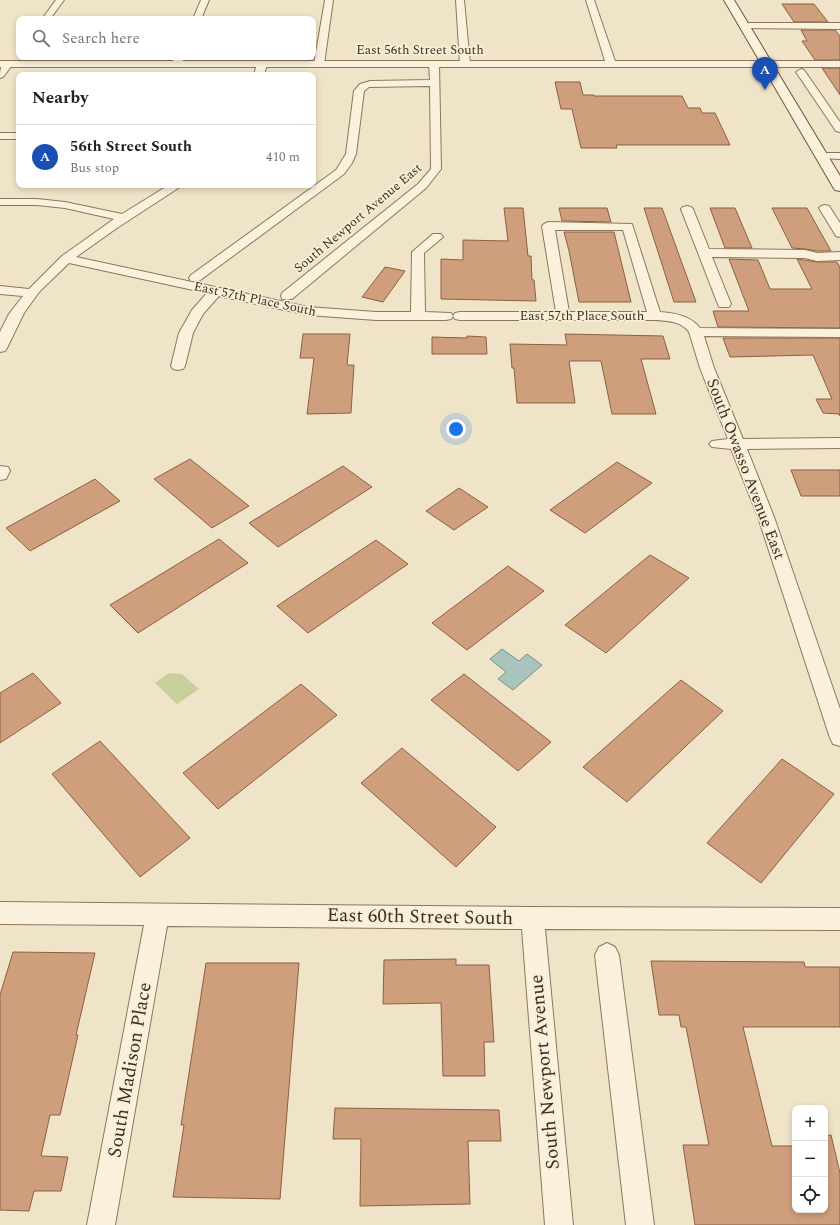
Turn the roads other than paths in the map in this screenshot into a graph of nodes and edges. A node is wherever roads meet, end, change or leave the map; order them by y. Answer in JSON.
{"nodes":[{"id":1,"x":60,"y":0,"type":"edge"},
{"id":2,"x":205,"y":0,"type":"edge"},
{"id":3,"x":329,"y":0,"type":"edge"},
{"id":4,"x":460,"y":0,"type":"edge"},
{"id":5,"x":590,"y":0,"type":"edge"},
{"id":6,"x":729,"y":0,"type":"edge"},
{"id":7,"x":48,"y":16,"type":"edge"},
{"id":8,"x":197,"y":16,"type":"edge"},
{"id":9,"x":746,"y":26,"type":"junction"},
{"id":10,"x":840,"y":26,"type":"edge"},
{"id":11,"x":179,"y":60,"type":"edge"},
{"id":12,"x":10,"y":62,"type":"edge"},
{"id":13,"x":319,"y":64,"type":"junction"},
{"id":14,"x":429,"y":64,"type":"junction"},
{"id":15,"x":465,"y":64,"type":"junction"},
{"id":16,"x":611,"y":64,"type":"junction"},
{"id":17,"x":767,"y":64,"type":"junction"},
{"id":18,"x":840,"y":64,"type":"edge"},
{"id":19,"x":260,"y":70,"type":"edge"},
{"id":20,"x":801,"y":72,"type":"dead end"},
{"id":21,"x":0,"y":75,"type":"edge"},
{"id":22,"x":429,"y":83,"type":"junction"},
{"id":23,"x":840,"y":129,"type":"edge"},
{"id":24,"x":0,"y":136,"type":"edge"},
{"id":25,"x":16,"y":136,"type":"edge"},
{"id":26,"x":821,"y":156,"type":"junction"},
{"id":27,"x":840,"y":156,"type":"edge"},
{"id":28,"x":840,"y":187,"type":"edge"},
{"id":29,"x":171,"y":188,"type":"edge"},
{"id":30,"x":0,"y":202,"type":"edge"},
{"id":31,"x":825,"y":208,"type":"dead end"},
{"id":32,"x":687,"y":209,"type":"dead end"},
{"id":33,"x":124,"y":218,"type":"junction"},
{"id":34,"x":840,"y":233,"type":"edge"},
{"id":35,"x":437,"y":237,"type":"dead end"},
{"id":36,"x":840,"y":250,"type":"edge"},
{"id":37,"x":704,"y":254,"type":"junction"},
{"id":38,"x":805,"y":254,"type":"junction"},
{"id":39,"x":840,"y":256,"type":"edge"},
{"id":40,"x":66,"y":259,"type":"junction"},
{"id":41,"x":195,"y":278,"type":"dead end"},
{"id":42,"x":0,"y":290,"type":"edge"},
{"id":43,"x":216,"y":291,"type":"junction"},
{"id":44,"x":32,"y":293,"type":"junction"},
{"id":45,"x":287,"y":296,"type":"dead end"},
{"id":46,"x":724,"y":304,"type":"dead end"},
{"id":47,"x":418,"y":316,"type":"junction"},
{"id":48,"x":446,"y":316,"type":"dead end"},
{"id":49,"x":460,"y":316,"type":"dead end"},
{"id":50,"x":563,"y":316,"type":"junction"},
{"id":51,"x":655,"y":316,"type":"junction"},
{"id":52,"x":696,"y":332,"type":"junction"},
{"id":53,"x":840,"y":333,"type":"edge"},
{"id":54,"x":0,"y":348,"type":"edge"},
{"id":55,"x":178,"y":366,"type":"dead end"},
{"id":56,"x":717,"y":444,"type":"dead end"},
{"id":57,"x":738,"y":444,"type":"junction"},
{"id":58,"x":840,"y":444,"type":"edge"},
{"id":59,"x":840,"y":738,"type":"edge"},
{"id":60,"x":0,"y":913,"type":"edge"},
{"id":61,"x":158,"y":914,"type":"junction"},
{"id":62,"x":533,"y":918,"type":"junction"},
{"id":63,"x":840,"y":919,"type":"edge"},
{"id":64,"x":607,"y":955,"type":"dead end"},
{"id":65,"x":101,"y":1225,"type":"edge"},
{"id":66,"x":559,"y":1225,"type":"edge"},
{"id":67,"x":640,"y":1225,"type":"edge"}],
"edges":[{"from":1,"to":7,"type":"street"},
{"from":2,"to":8,"type":"street"},
{"from":3,"to":13,"type":"street"},
{"from":4,"to":15,"type":"street"},
{"from":5,"to":16,"type":"street"},
{"from":6,"to":9,"type":"street"},
{"from":9,"to":10,"type":"street"},
{"from":9,"to":17,"type":"street"},
{"from":11,"to":12,"type":"street","name":"East 56th Street South"},
{"from":11,"to":19,"type":"street","name":"East 56th Street South"},
{"from":12,"to":21,"type":"street"},
{"from":13,"to":14,"type":"street","name":"East 56th Street South"},
{"from":13,"to":19,"type":"street","name":"East 56th Street South"},
{"from":14,"to":15,"type":"street","name":"East 56th Street South"},
{"from":14,"to":22,"type":"street"},
{"from":15,"to":16,"type":"street","name":"East 56th Street South"},
{"from":16,"to":17,"type":"street","name":"East 56th Street South"},
{"from":17,"to":18,"type":"street","name":"East 56th Street South"},
{"from":17,"to":26,"type":"street"},
{"from":20,"to":23,"type":"street"},
{"from":22,"to":41,"type":"street"},
{"from":22,"to":45,"type":"street","name":"South Newport Avenue East"},
{"from":24,"to":25,"type":"street"},
{"from":26,"to":27,"type":"street"},
{"from":26,"to":28,"type":"street"},
{"from":29,"to":33,"type":"street"},
{"from":30,"to":33,"type":"street"},
{"from":31,"to":34,"type":"street"},
{"from":32,"to":37,"type":"street"},
{"from":33,"to":40,"type":"street"},
{"from":35,"to":47,"type":"street"},
{"from":36,"to":38,"type":"street"},
{"from":37,"to":38,"type":"street"},
{"from":37,"to":46,"type":"street"},
{"from":38,"to":39,"type":"street"},
{"from":40,"to":43,"type":"street","name":"East 57th Place South"},
{"from":40,"to":44,"type":"street"},
{"from":42,"to":44,"type":"street"},
{"from":43,"to":47,"type":"street","name":"East 57th Place South"},
{"from":43,"to":55,"type":"street"},
{"from":44,"to":54,"type":"street"},
{"from":47,"to":48,"type":"street","name":"East 57th Place South"},
{"from":49,"to":50,"type":"street","name":"East 57th Place South"},
{"from":50,"to":51,"type":"street","name":"East 57th Place South"},
{"from":50,"to":51,"type":"street"},
{"from":51,"to":52,"type":"street"},
{"from":52,"to":53,"type":"street"},
{"from":52,"to":57,"type":"street","name":"South Owasso Avenue East"},
{"from":56,"to":57,"type":"street"},
{"from":57,"to":58,"type":"street"},
{"from":57,"to":59,"type":"street","name":"South Owasso Avenue East"},
{"from":60,"to":61,"type":"street","name":"East 60th Street South"},
{"from":61,"to":62,"type":"street","name":"East 60th Street South"},
{"from":61,"to":65,"type":"street","name":"South Madison Place"},
{"from":62,"to":63,"type":"street","name":"East 60th Street South"},
{"from":62,"to":66,"type":"street","name":"South Newport Avenue"},
{"from":64,"to":67,"type":"street"}]}
